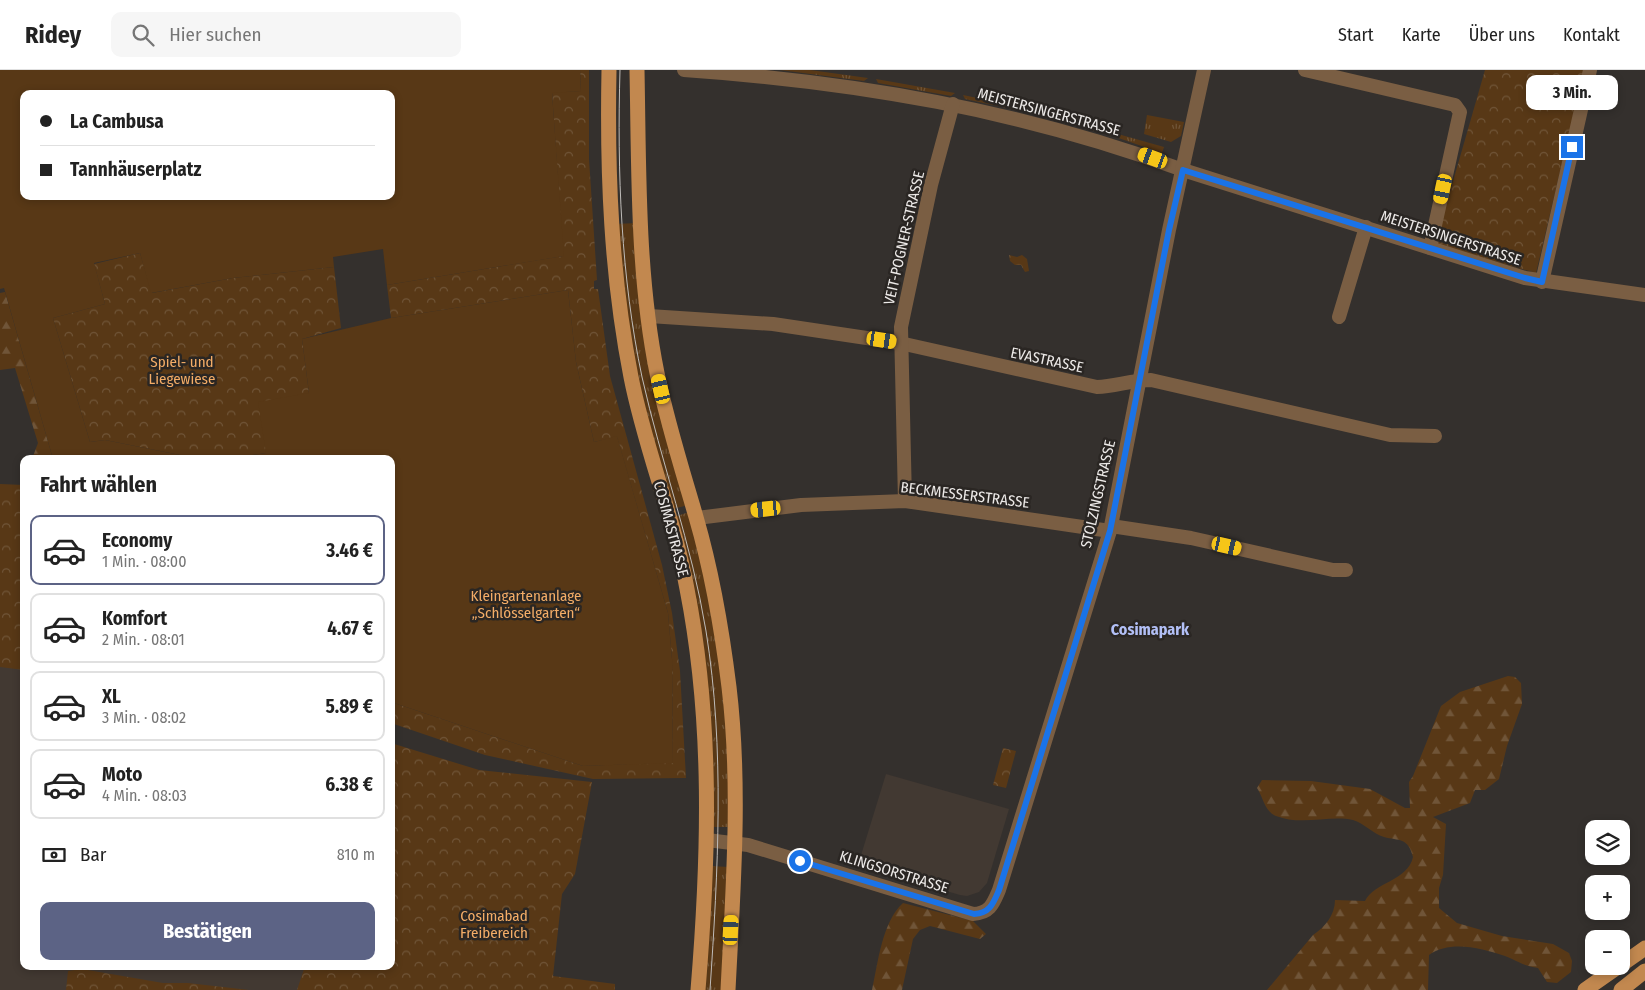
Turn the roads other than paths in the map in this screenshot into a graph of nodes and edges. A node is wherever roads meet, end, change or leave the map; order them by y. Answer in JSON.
{"nodes":[{"id":1,"x":609,"y":70,"type":"edge"},
{"id":2,"x":637,"y":70,"type":"edge"},
{"id":3,"x":684,"y":70,"type":"edge"},
{"id":4,"x":1204,"y":70,"type":"edge"},
{"id":5,"x":1304,"y":70,"type":"edge"},
{"id":6,"x":1590,"y":70,"type":"edge"},
{"id":7,"x":953,"y":104,"type":"junction"},
{"id":8,"x":1183,"y":170,"type":"junction"},
{"id":9,"x":1366,"y":227,"type":"junction"},
{"id":10,"x":1430,"y":248,"type":"junction"},
{"id":11,"x":1542,"y":282,"type":"junction"},
{"id":12,"x":1645,"y":294,"type":"edge"},
{"id":13,"x":649,"y":316,"type":"junction"},
{"id":14,"x":1339,"y":317,"type":"dead end"},
{"id":15,"x":900,"y":343,"type":"junction"},
{"id":16,"x":1139,"y":380,"type":"junction"},
{"id":17,"x":1434,"y":436,"type":"dead end"},
{"id":18,"x":905,"y":501,"type":"junction"},
{"id":19,"x":697,"y":518,"type":"junction"},
{"id":20,"x":1110,"y":528,"type":"junction"},
{"id":21,"x":1346,"y":570,"type":"dead end"},
{"id":22,"x":707,"y":840,"type":"junction"},
{"id":23,"x":735,"y":842,"type":"junction"},
{"id":24,"x":984,"y":913,"type":"joint"},
{"id":25,"x":1645,"y":948,"type":"edge"},
{"id":26,"x":1630,"y":959,"type":"edge"},
{"id":27,"x":1645,"y":971,"type":"edge"},
{"id":28,"x":1607,"y":975,"type":"edge"},
{"id":29,"x":698,"y":990,"type":"edge"},
{"id":30,"x":728,"y":990,"type":"edge"},
{"id":31,"x":1586,"y":990,"type":"edge"},
{"id":32,"x":1621,"y":990,"type":"edge"}],
"edges":[{"from":1,"to":22,"type":"main road","name":"COSIMASTRASSE"},
{"from":2,"to":13,"type":"main road","name":"COSIMASTRASSE"},
{"from":3,"to":7,"type":"street","name":"MEISTERSINGERSTRASSE"},
{"from":4,"to":8,"type":"street","name":"STOLZINGSTRASSE"},
{"from":5,"to":10,"type":"street"},
{"from":6,"to":11,"type":"street"},
{"from":7,"to":8,"type":"street","name":"MEISTERSINGERSTRASSE"},
{"from":7,"to":15,"type":"street","name":"VEIT-POGNER-STRASSE"},
{"from":8,"to":9,"type":"street","name":"MEISTERSINGERSTRASSE"},
{"from":8,"to":16,"type":"street","name":"STOLZINGSTRASSE"},
{"from":9,"to":10,"type":"street","name":"MEISTERSINGERSTRASSE"},
{"from":9,"to":14,"type":"street","name":"MEISTERSINGERSTRASSE"},
{"from":10,"to":11,"type":"street","name":"MEISTERSINGERSTRASSE"},
{"from":11,"to":12,"type":"street","name":"MEISTERSINGERSTRASSE"},
{"from":13,"to":15,"type":"street","name":"EVASTRASSE"},
{"from":13,"to":19,"type":"main road","name":"COSIMASTRASSE"},
{"from":15,"to":16,"type":"street","name":"EVASTRASSE"},
{"from":15,"to":18,"type":"street","name":"VEIT-POGNER-STRASSE"},
{"from":16,"to":17,"type":"street","name":"EVASTRASSE"},
{"from":16,"to":20,"type":"street","name":"STOLZINGSTRASSE"},
{"from":18,"to":19,"type":"street","name":"BECKMESSERSTRASSE"},
{"from":18,"to":20,"type":"street","name":"BECKMESSERSTRASSE"},
{"from":19,"to":23,"type":"main road","name":"COSIMASTRASSE"},
{"from":20,"to":21,"type":"street","name":"BECKMESSERSTRASSE"},
{"from":20,"to":24,"type":"street","name":"STOLZINGSTRASSE"},
{"from":22,"to":23,"type":"street","name":"KLINGSORSTRASSE"},
{"from":22,"to":29,"type":"main road","name":"COSIMASTRASSE"},
{"from":23,"to":24,"type":"street","name":"KLINGSORSTRASSE"},
{"from":23,"to":30,"type":"main road","name":"COSIMASTRASSE"},
{"from":25,"to":26,"type":"main road"},
{"from":27,"to":32,"type":"main road"},
{"from":28,"to":31,"type":"main road"}]}
